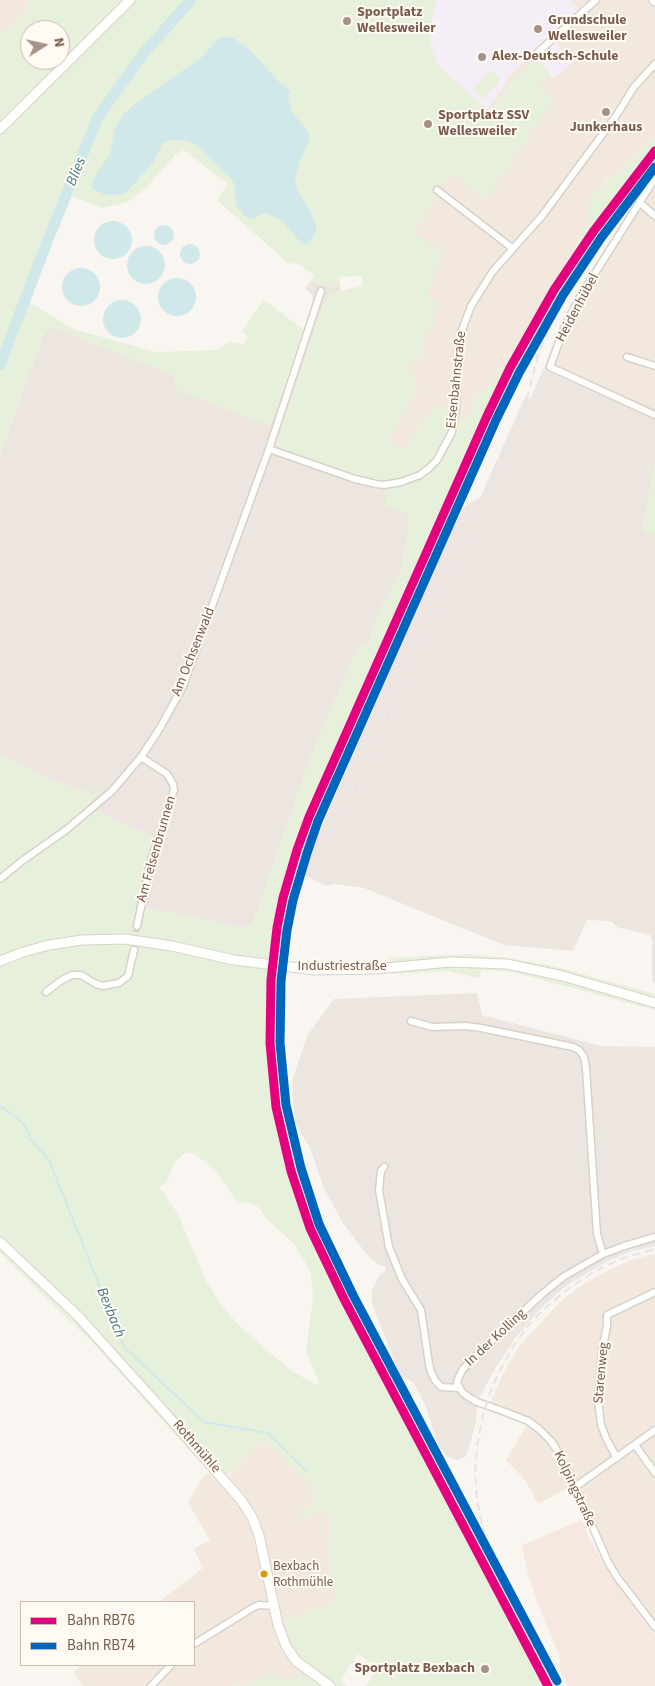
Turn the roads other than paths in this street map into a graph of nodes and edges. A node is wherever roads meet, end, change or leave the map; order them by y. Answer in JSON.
{"nodes":[{"id":1,"x":130,"y":0,"type":"edge"},
{"id":2,"x":596,"y":0,"type":"edge"},
{"id":3,"x":536,"y":53,"type":"dead end"},
{"id":4,"x":655,"y":64,"type":"edge"},
{"id":5,"x":0,"y":128,"type":"edge"},
{"id":6,"x":655,"y":178,"type":"edge"},
{"id":7,"x":437,"y":190,"type":"dead end"},
{"id":8,"x":640,"y":203,"type":"junction"},
{"id":9,"x":655,"y":216,"type":"edge"},
{"id":10,"x":512,"y":248,"type":"junction"},
{"id":11,"x":321,"y":291,"type":"dead end"},
{"id":12,"x":627,"y":357,"type":"dead end"},
{"id":13,"x":655,"y":366,"type":"edge"},
{"id":14,"x":655,"y":415,"type":"edge"},
{"id":15,"x":269,"y":449,"type":"junction"},
{"id":16,"x":141,"y":757,"type":"junction"},
{"id":17,"x":0,"y":879,"type":"edge"},
{"id":18,"x":137,"y":926,"type":"tunnel mouth"},
{"id":19,"x":134,"y":950,"type":"tunnel mouth"},
{"id":20,"x":0,"y":961,"type":"edge"},
{"id":21,"x":46,"y":992,"type":"dead end"},
{"id":22,"x":655,"y":1003,"type":"edge"},
{"id":23,"x":411,"y":1021,"type":"dead end"},
{"id":24,"x":384,"y":1167,"type":"dead end"},
{"id":25,"x":655,"y":1237,"type":"edge"},
{"id":26,"x":0,"y":1242,"type":"edge"},
{"id":27,"x":603,"y":1254,"type":"junction"},
{"id":28,"x":655,"y":1292,"type":"edge"},
{"id":29,"x":459,"y":1388,"type":"junction"},
{"id":30,"x":655,"y":1430,"type":"edge"},
{"id":31,"x":635,"y":1445,"type":"junction"},
{"id":32,"x":617,"y":1458,"type":"junction"},
{"id":33,"x":655,"y":1473,"type":"edge"},
{"id":34,"x":575,"y":1487,"type":"junction"},
{"id":35,"x":274,"y":1606,"type":"junction"},
{"id":36,"x":655,"y":1627,"type":"edge"},
{"id":37,"x":195,"y":1643,"type":"edge"},
{"id":38,"x":170,"y":1666,"type":"edge"},
{"id":39,"x":151,"y":1686,"type":"edge"},
{"id":40,"x":330,"y":1686,"type":"edge"}],
"edges":[{"from":1,"to":5,"type":"street"},
{"from":2,"to":3,"type":"street"},
{"from":4,"to":10,"type":"street","name":"Eisenbahnstraße"},
{"from":6,"to":8,"type":"street","name":"Heidenhübel"},
{"from":7,"to":10,"type":"street"},
{"from":8,"to":9,"type":"street"},
{"from":8,"to":14,"type":"street","name":"Heidenhübel"},
{"from":10,"to":15,"type":"street","name":"Eisenbahnstraße"},
{"from":11,"to":15,"type":"street","name":"Am Ochsenwald"},
{"from":12,"to":13,"type":"street"},
{"from":15,"to":16,"type":"street","name":"Am Ochsenwald"},
{"from":16,"to":17,"type":"street","name":"Am Ochsenwald"},
{"from":16,"to":18,"type":"street","name":"Am Felsenbrunnen"},
{"from":19,"to":21,"type":"street"},
{"from":20,"to":22,"type":"street","name":"Industriestraße"},
{"from":23,"to":27,"type":"street"},
{"from":24,"to":29,"type":"street"},
{"from":25,"to":27,"type":"street","name":"In der Kolling"},
{"from":26,"to":35,"type":"street","name":"Rothmühle"},
{"from":27,"to":29,"type":"street","name":"In der Kolling"},
{"from":28,"to":32,"type":"street","name":"Starenweg"},
{"from":29,"to":34,"type":"street","name":"Kolpingstraße"},
{"from":30,"to":31,"type":"street"},
{"from":31,"to":32,"type":"street"},
{"from":31,"to":33,"type":"street"},
{"from":32,"to":34,"type":"street"},
{"from":34,"to":36,"type":"street","name":"Kolpingstraße"},
{"from":35,"to":37,"type":"street"},
{"from":35,"to":40,"type":"street","name":"Rothmühle"},
{"from":38,"to":39,"type":"street"}]}
